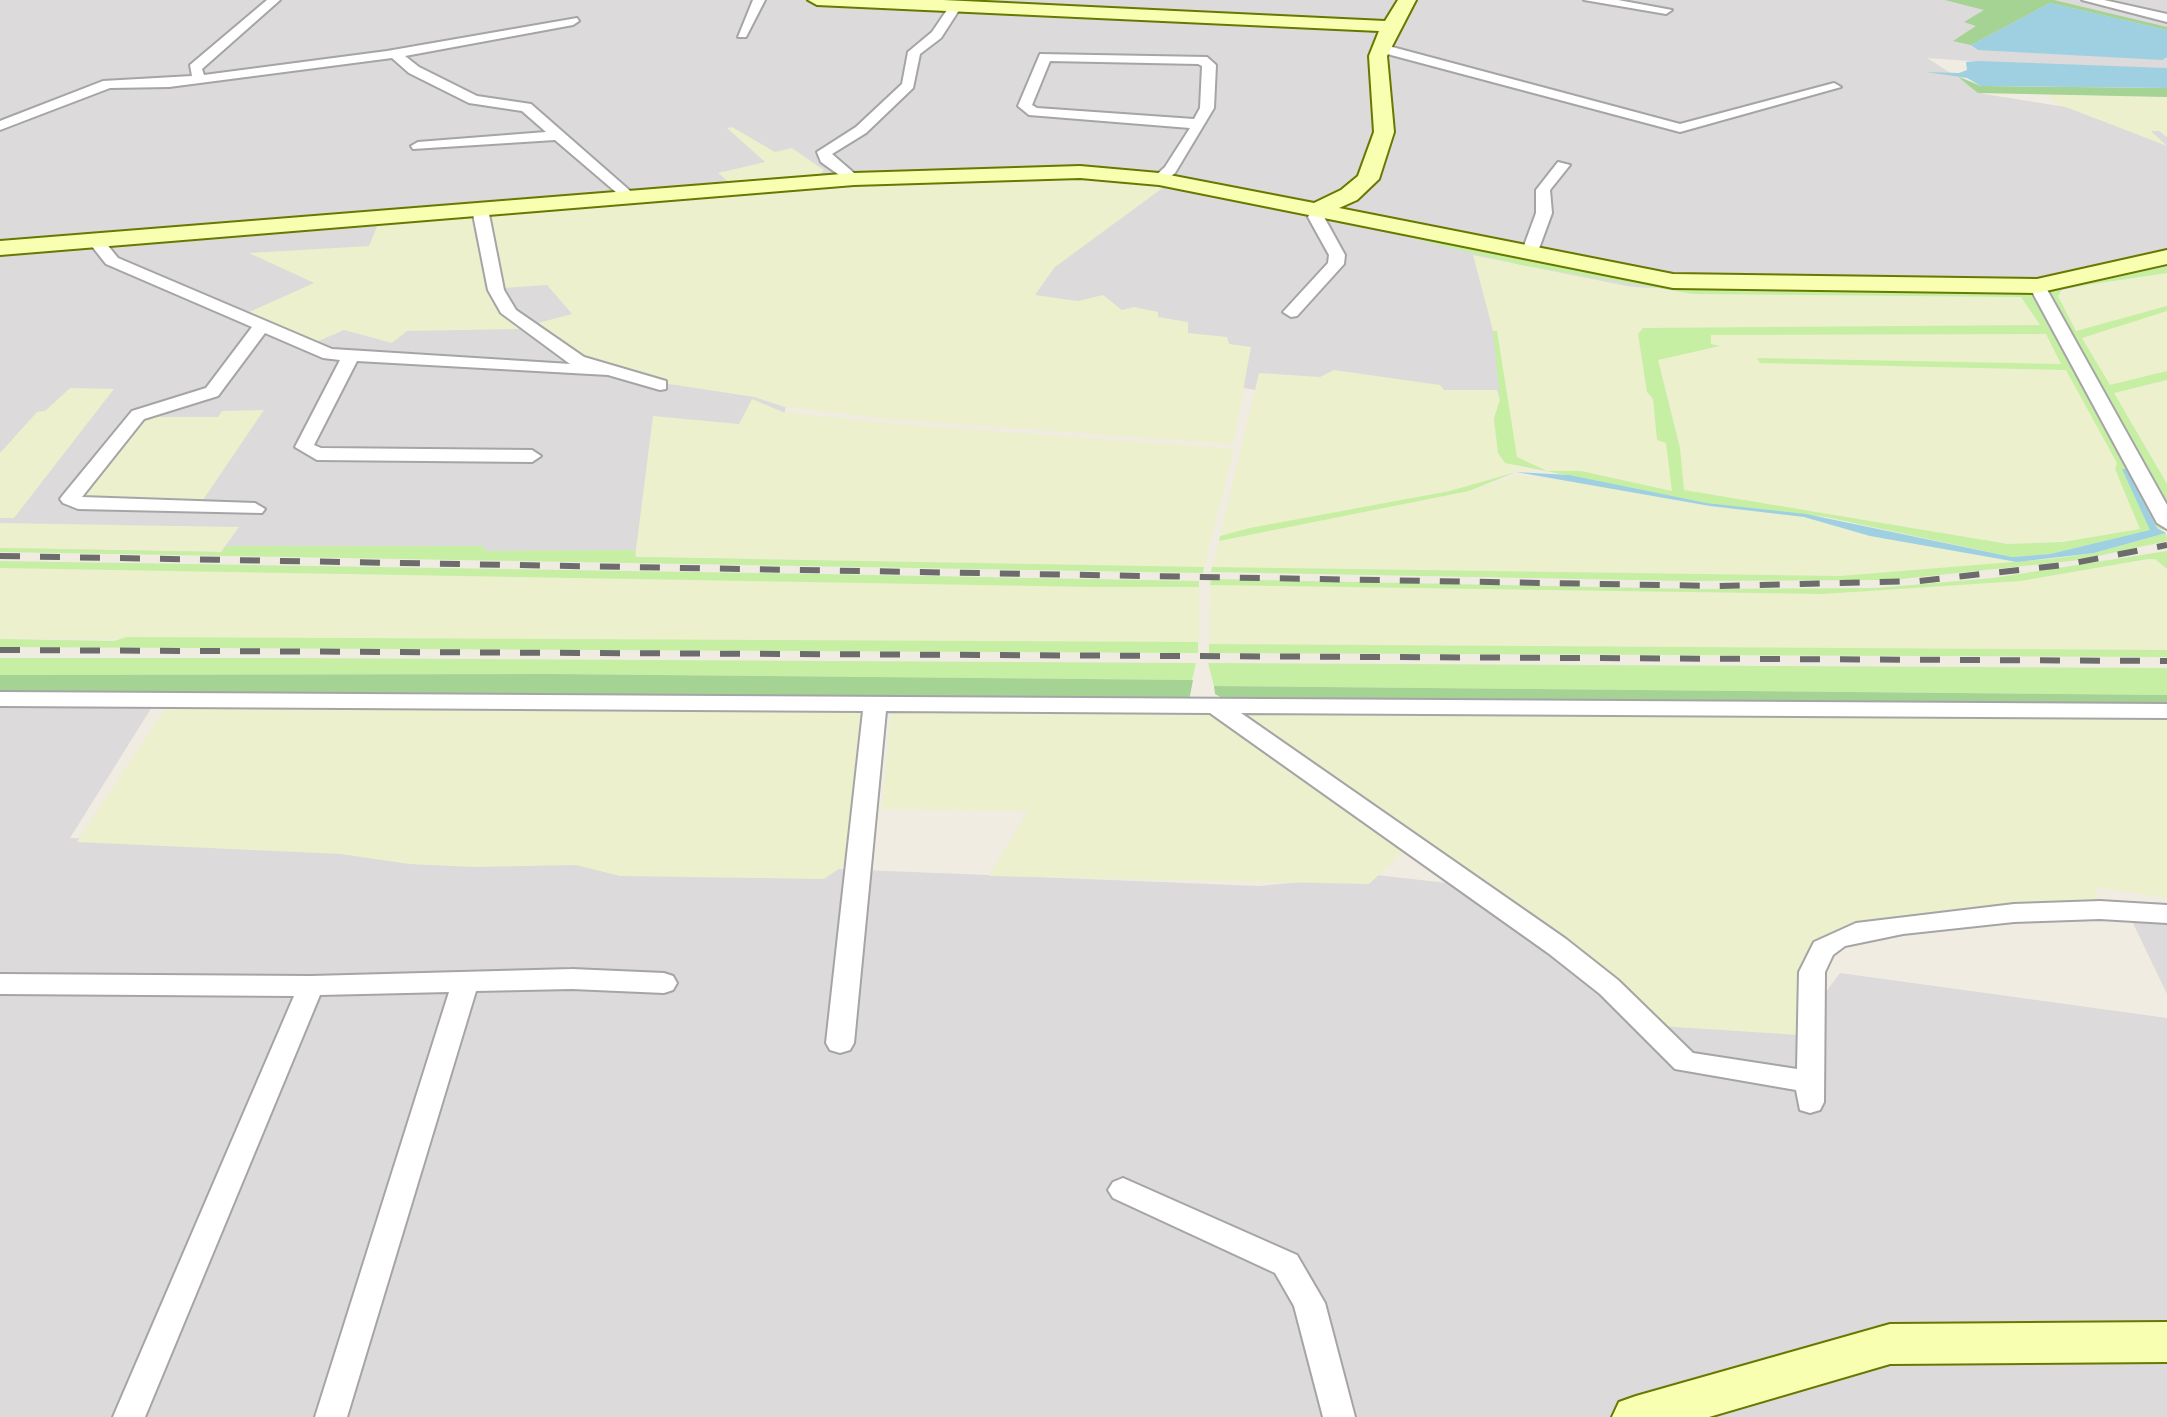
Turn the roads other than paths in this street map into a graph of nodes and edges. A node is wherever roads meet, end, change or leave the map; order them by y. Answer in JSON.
{"nodes":[{"id":1,"x":274,"y":0,"type":"edge"},
{"id":2,"x":760,"y":0,"type":"edge"},
{"id":3,"x":817,"y":0,"type":"edge"},
{"id":4,"x":1408,"y":0,"type":"edge"},
{"id":5,"x":1590,"y":0,"type":"edge"},
{"id":6,"x":2088,"y":0,"type":"edge"},
{"id":7,"x":966,"y":4,"type":"edge"},
{"id":8,"x":1666,"y":10,"type":"dead end"},
{"id":9,"x":2167,"y":18,"type":"edge"},
{"id":10,"x":573,"y":21,"type":"dead end"},
{"id":11,"x":1390,"y":27,"type":"junction"},
{"id":12,"x":742,"y":34,"type":"dead end"},
{"id":13,"x":1380,"y":48,"type":"junction"},
{"id":14,"x":394,"y":54,"type":"junction"},
{"id":15,"x":199,"y":78,"type":"junction"},
{"id":16,"x":1834,"y":87,"type":"dead end"},
{"id":17,"x":1199,"y":124,"type":"junction"},
{"id":18,"x":0,"y":126,"type":"edge"},
{"id":19,"x":561,"y":136,"type":"junction"},
{"id":20,"x":418,"y":146,"type":"dead end"},
{"id":21,"x":1564,"y":165,"type":"dead end"},
{"id":22,"x":854,"y":178,"type":"junction"},
{"id":23,"x":1158,"y":179,"type":"junction"},
{"id":24,"x":629,"y":196,"type":"junction"},
{"id":25,"x":480,"y":208,"type":"junction"},
{"id":26,"x":1318,"y":209,"type":"junction"},
{"id":27,"x":95,"y":240,"type":"junction"},
{"id":28,"x":0,"y":248,"type":"edge"},
{"id":29,"x":1530,"y":254,"type":"junction"},
{"id":30,"x":2167,"y":257,"type":"edge"},
{"id":31,"x":2036,"y":286,"type":"junction"},
{"id":32,"x":1291,"y":312,"type":"dead end"},
{"id":33,"x":262,"y":326,"type":"junction"},
{"id":34,"x":350,"y":358,"type":"junction"},
{"id":35,"x":604,"y":371,"type":"junction"},
{"id":36,"x":660,"y":385,"type":"dead end"},
{"id":37,"x":532,"y":456,"type":"dead end"},
{"id":38,"x":255,"y":509,"type":"dead end"},
{"id":39,"x":2167,"y":523,"type":"edge"},
{"id":40,"x":0,"y":700,"type":"edge"},
{"id":41,"x":875,"y":704,"type":"junction"},
{"id":42,"x":1216,"y":706,"type":"junction"},
{"id":43,"x":2167,"y":711,"type":"edge"},
{"id":44,"x":2167,"y":914,"type":"edge"},
{"id":45,"x":466,"y":982,"type":"junction"},
{"id":46,"x":664,"y":983,"type":"dead end"},
{"id":47,"x":0,"y":984,"type":"edge"},
{"id":48,"x":310,"y":986,"type":"junction"},
{"id":49,"x":840,"y":1043,"type":"dead end"},
{"id":50,"x":1123,"y":1190,"type":"dead end"},
{"id":51,"x":2167,"y":1342,"type":"edge"},
{"id":52,"x":129,"y":1417,"type":"edge"},
{"id":53,"x":331,"y":1417,"type":"edge"},
{"id":54,"x":1339,"y":1417,"type":"edge"},
{"id":55,"x":1636,"y":1417,"type":"edge"}],
"edges":[{"from":1,"to":15,"type":"street"},
{"from":2,"to":12,"type":"street"},
{"from":3,"to":7,"type":"main road"},
{"from":4,"to":11,"type":"main road"},
{"from":5,"to":8,"type":"street"},
{"from":6,"to":9,"type":"street"},
{"from":7,"to":11,"type":"main road"},
{"from":7,"to":22,"type":"street"},
{"from":10,"to":14,"type":"street"},
{"from":11,"to":13,"type":"main road"},
{"from":13,"to":16,"type":"street"},
{"from":13,"to":26,"type":"main road"},
{"from":14,"to":15,"type":"street"},
{"from":14,"to":19,"type":"street"},
{"from":15,"to":18,"type":"street"},
{"from":17,"to":17,"type":"street"},
{"from":17,"to":23,"type":"street"},
{"from":19,"to":20,"type":"street"},
{"from":19,"to":24,"type":"street"},
{"from":21,"to":29,"type":"street"},
{"from":22,"to":23,"type":"main road"},
{"from":22,"to":24,"type":"main road"},
{"from":23,"to":26,"type":"main road"},
{"from":24,"to":25,"type":"main road"},
{"from":25,"to":27,"type":"main road"},
{"from":25,"to":35,"type":"street"},
{"from":26,"to":29,"type":"main road"},
{"from":26,"to":32,"type":"street"},
{"from":27,"to":28,"type":"main road"},
{"from":27,"to":33,"type":"street"},
{"from":29,"to":31,"type":"main road"},
{"from":30,"to":31,"type":"main road"},
{"from":31,"to":39,"type":"street"},
{"from":33,"to":34,"type":"street"},
{"from":33,"to":38,"type":"street"},
{"from":34,"to":35,"type":"street"},
{"from":34,"to":37,"type":"street"},
{"from":35,"to":36,"type":"street"},
{"from":40,"to":41,"type":"street"},
{"from":41,"to":42,"type":"street"},
{"from":41,"to":49,"type":"street"},
{"from":42,"to":43,"type":"street"},
{"from":42,"to":44,"type":"street"},
{"from":45,"to":46,"type":"street"},
{"from":45,"to":48,"type":"street"},
{"from":45,"to":53,"type":"street"},
{"from":47,"to":48,"type":"street"},
{"from":48,"to":52,"type":"street"},
{"from":50,"to":54,"type":"street"},
{"from":51,"to":55,"type":"main road"}]}
